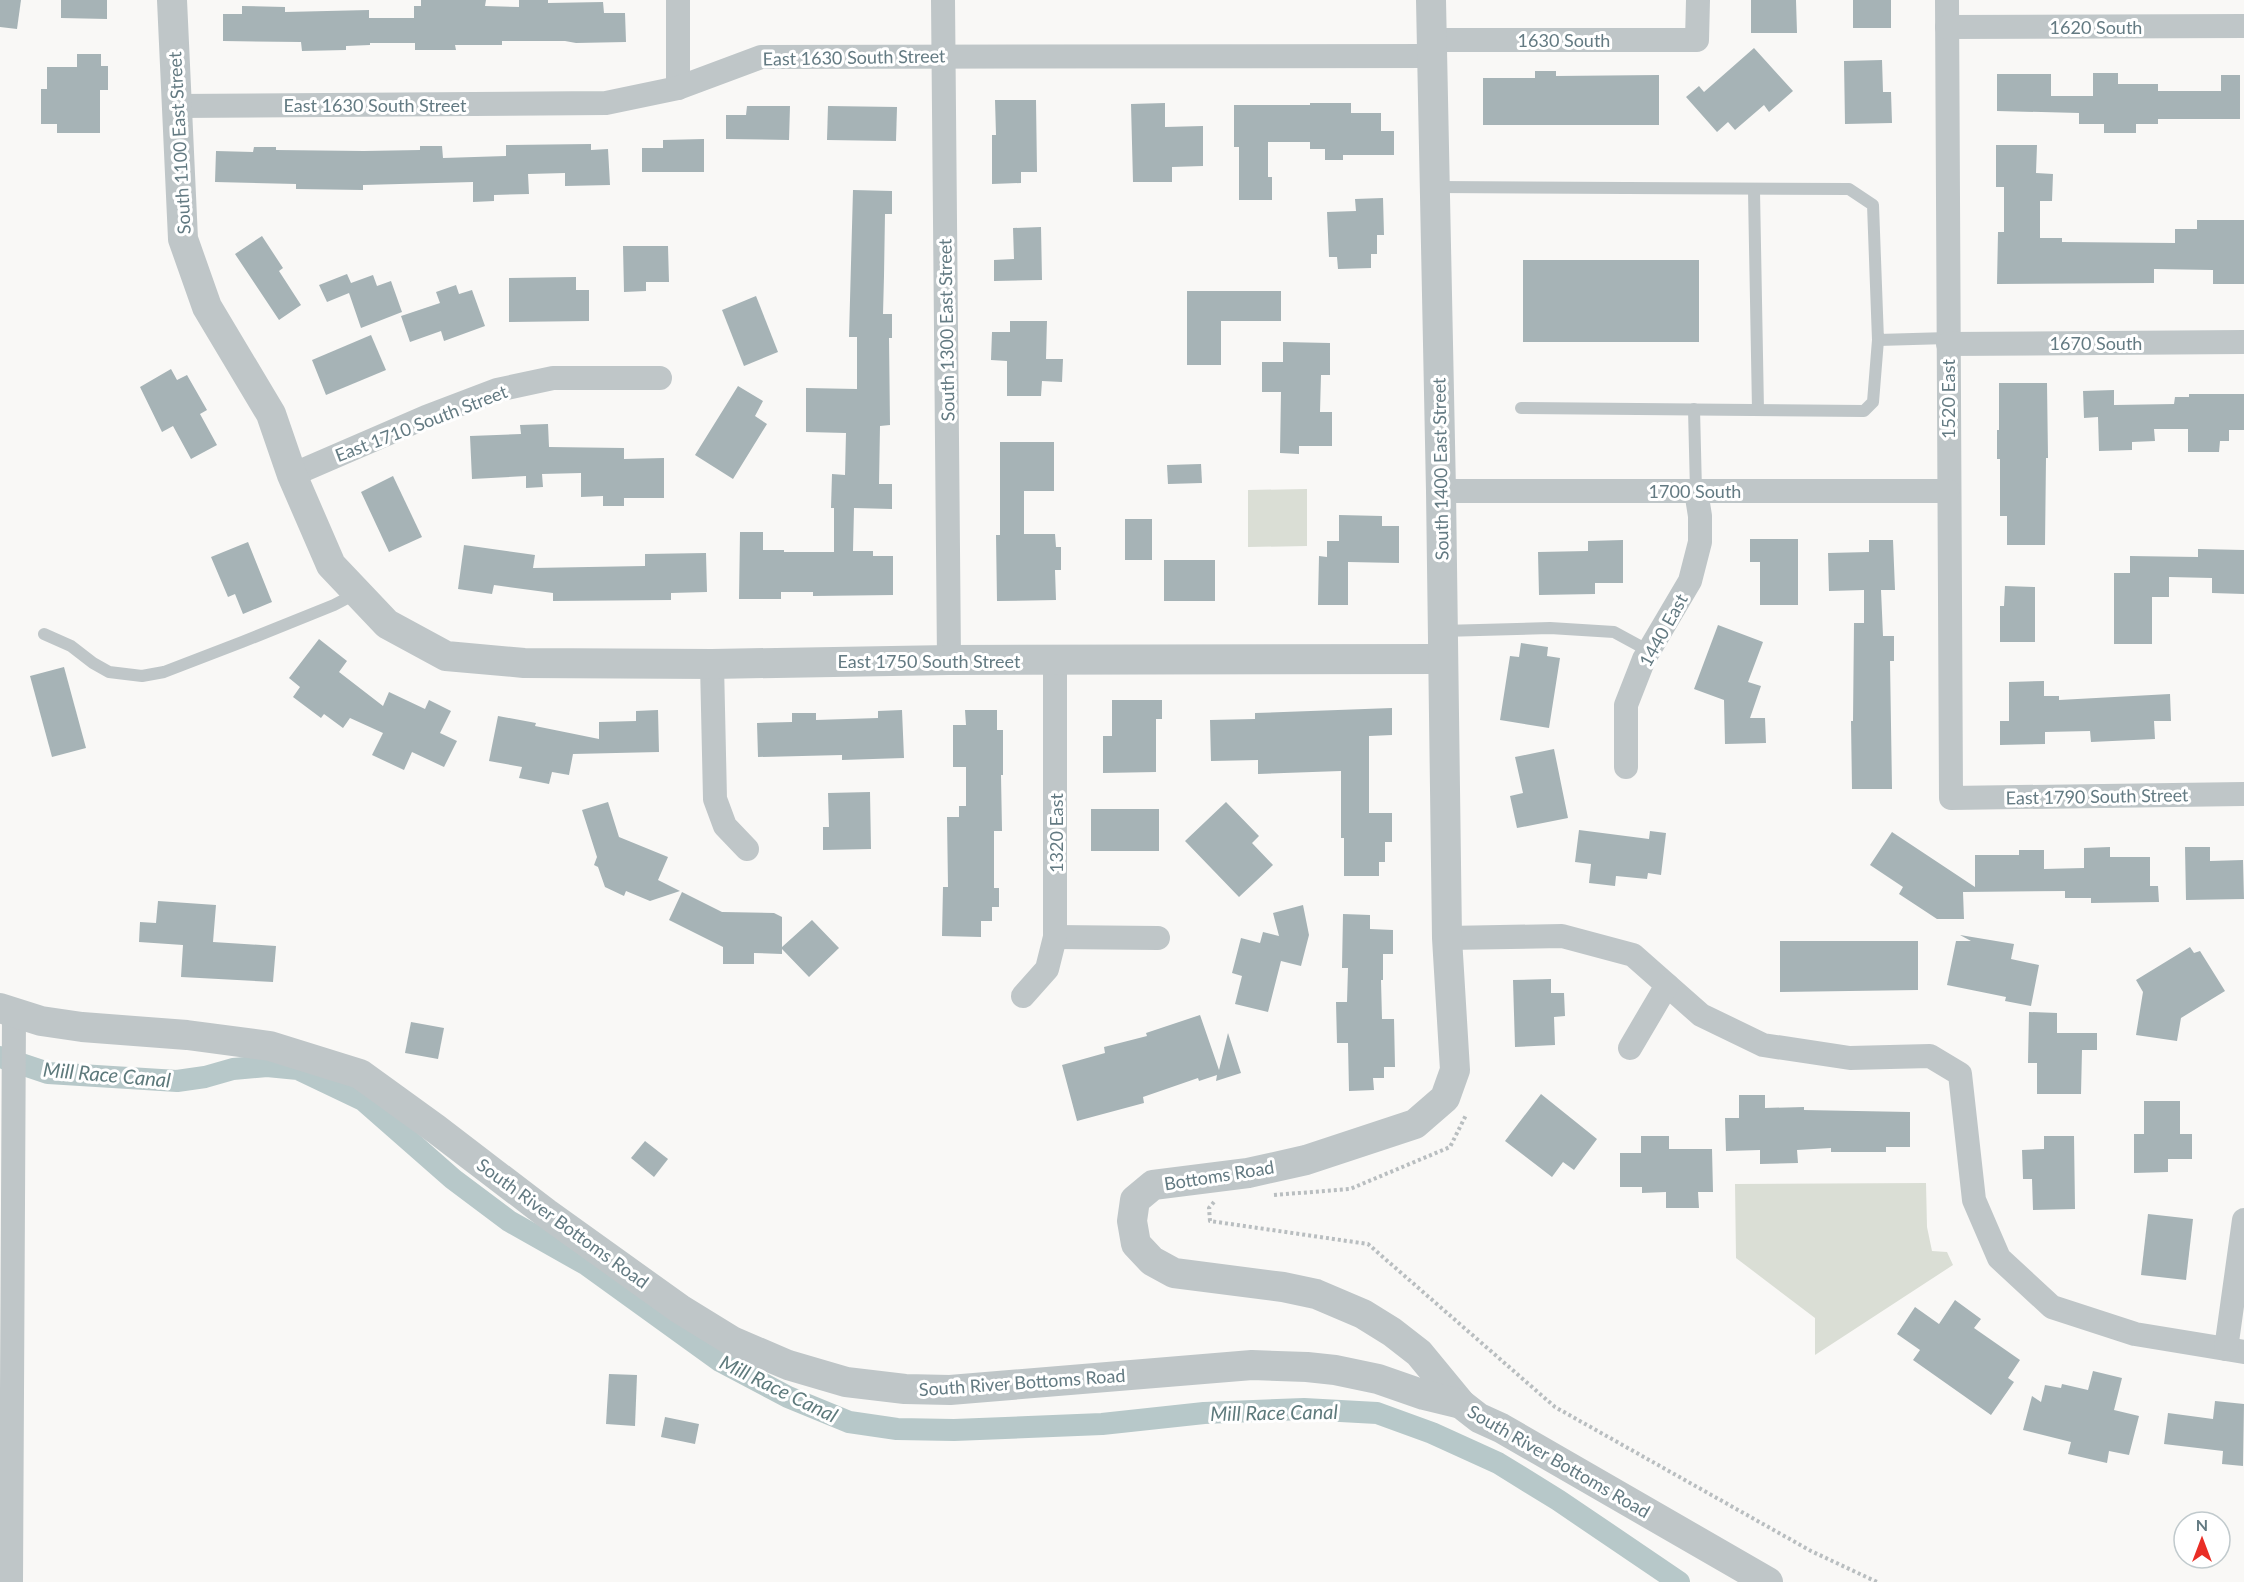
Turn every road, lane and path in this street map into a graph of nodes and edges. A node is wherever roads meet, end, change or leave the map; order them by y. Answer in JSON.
{"nodes":[{"id":1,"x":172,"y":0,"type":"edge"},
{"id":2,"x":678,"y":0,"type":"edge"},
{"id":3,"x":943,"y":0,"type":"edge"},
{"id":4,"x":1431,"y":0,"type":"edge"},
{"id":5,"x":1698,"y":0,"type":"edge"},
{"id":6,"x":1947,"y":0,"type":"edge"},
{"id":7,"x":2244,"y":26,"type":"edge"},
{"id":8,"x":1947,"y":27,"type":"junction"},
{"id":9,"x":1431,"y":48,"type":"junction"},
{"id":10,"x":943,"y":55,"type":"junction"},
{"id":11,"x":678,"y":88,"type":"junction"},
{"id":12,"x":176,"y":106,"type":"junction"},
{"id":13,"x":1434,"y":187,"type":"junction"},
{"id":14,"x":1754,"y":190,"type":"junction"},
{"id":15,"x":1878,"y":340,"type":"junction"},
{"id":16,"x":1948,"y":341,"type":"junction"},
{"id":17,"x":2244,"y":342,"type":"edge"},
{"id":18,"x":660,"y":378,"type":"dead end"},
{"id":19,"x":1521,"y":408,"type":"dead end"},
{"id":20,"x":1694,"y":409,"type":"junction"},
{"id":21,"x":1758,"y":410,"type":"junction"},
{"id":22,"x":292,"y":475,"type":"junction"},
{"id":23,"x":1441,"y":491,"type":"junction"},
{"id":24,"x":1696,"y":491,"type":"junction"},
{"id":25,"x":1948,"y":491,"type":"junction"},
{"id":26,"x":357,"y":593,"type":"junction"},
{"id":27,"x":44,"y":634,"type":"dead end"},
{"id":28,"x":420,"y":642,"type":"joint"},
{"id":29,"x":1442,"y":645,"type":"junction"},
{"id":30,"x":1649,"y":651,"type":"junction"},
{"id":31,"x":949,"y":660,"type":"junction"},
{"id":32,"x":1055,"y":661,"type":"junction"},
{"id":33,"x":712,"y":664,"type":"junction"},
{"id":34,"x":1626,"y":767,"type":"dead end"},
{"id":35,"x":2244,"y":794,"type":"edge"},
{"id":36,"x":1951,"y":798,"type":"joint"},
{"id":37,"x":747,"y":849,"type":"dead end"},
{"id":38,"x":1055,"y":937,"type":"junction"},
{"id":39,"x":1158,"y":938,"type":"dead end"},
{"id":40,"x":1447,"y":938,"type":"junction"},
{"id":41,"x":1667,"y":985,"type":"junction"},
{"id":42,"x":1023,"y":996,"type":"dead end"},
{"id":43,"x":7,"y":1011,"type":"edge"},
{"id":44,"x":1630,"y":1048,"type":"dead end"},
{"id":45,"x":1469,"y":1107,"type":"dead end"},
{"id":46,"x":1272,"y":1195,"type":"dead end"},
{"id":47,"x":1217,"y":1199,"type":"dead end"},
{"id":48,"x":2244,"y":1220,"type":"edge"},
{"id":49,"x":2235,"y":1350,"type":"edge"},
{"id":50,"x":1461,"y":1404,"type":"junction"},
{"id":51,"x":11,"y":1582,"type":"edge"},
{"id":52,"x":1768,"y":1582,"type":"edge"},
{"id":53,"x":1877,"y":1582,"type":"edge"}],
"edges":[{"from":1,"to":12,"type":"street","name":"South 1100 East Street"},
{"from":2,"to":11,"type":"street"},
{"from":3,"to":10,"type":"street","name":"South 1300 East Street"},
{"from":4,"to":9,"type":"street","name":"South 1400 East Street"},
{"from":5,"to":9,"type":"street","name":"1630 South"},
{"from":6,"to":8,"type":"street","name":"1520 East"},
{"from":7,"to":8,"type":"street","name":"1620 South"},
{"from":8,"to":16,"type":"street","name":"1520 East"},
{"from":9,"to":10,"type":"street","name":"East 1630 South Street"},
{"from":9,"to":13,"type":"street","name":"South 1400 East Street"},
{"from":10,"to":11,"type":"street","name":"East 1630 South Street"},
{"from":10,"to":31,"type":"street","name":"South 1300 East Street"},
{"from":11,"to":12,"type":"street","name":"East 1630 South Street"},
{"from":12,"to":22,"type":"street","name":"South 1100 East Street"},
{"from":13,"to":14,"type":"lane"},
{"from":13,"to":23,"type":"street","name":"South 1400 East Street"},
{"from":14,"to":15,"type":"lane"},
{"from":14,"to":21,"type":"lane"},
{"from":15,"to":16,"type":"lane"},
{"from":15,"to":21,"type":"lane"},
{"from":16,"to":17,"type":"street","name":"1670 South"},
{"from":16,"to":25,"type":"street","name":"1520 East"},
{"from":18,"to":22,"type":"street","name":"East 1710 South Street"},
{"from":19,"to":20,"type":"lane"},
{"from":20,"to":21,"type":"lane"},
{"from":20,"to":24,"type":"lane"},
{"from":22,"to":26,"type":"street","name":"South 1100 East Street"},
{"from":23,"to":24,"type":"street","name":"1700 South"},
{"from":23,"to":29,"type":"street","name":"South 1400 East Street"},
{"from":24,"to":25,"type":"street","name":"1700 South"},
{"from":24,"to":30,"type":"street","name":"1440 East"},
{"from":25,"to":36,"type":"street","name":"1520 East"},
{"from":26,"to":27,"type":"lane"},
{"from":26,"to":28,"type":"street","name":"South 1100 East Street"},
{"from":28,"to":33,"type":"street","name":"East 1750 South Street"},
{"from":29,"to":30,"type":"lane"},
{"from":29,"to":32,"type":"street","name":"East 1750 South Street"},
{"from":29,"to":40,"type":"street","name":"South 1400 East Street"},
{"from":30,"to":34,"type":"street","name":"1440 East"},
{"from":31,"to":32,"type":"street","name":"East 1750 South Street"},
{"from":31,"to":33,"type":"street","name":"East 1750 South Street"},
{"from":32,"to":38,"type":"street","name":"1320 East"},
{"from":33,"to":37,"type":"street"},
{"from":35,"to":36,"type":"street","name":"East 1790 South Street"},
{"from":38,"to":39,"type":"street"},
{"from":38,"to":42,"type":"street","name":"1320 East"},
{"from":40,"to":41,"type":"street"},
{"from":40,"to":50,"type":"street","name":"Bottoms Road"},
{"from":41,"to":44,"type":"street"},
{"from":41,"to":49,"type":"street"},
{"from":43,"to":50,"type":"street","name":"South River Bottoms Road"},
{"from":43,"to":51,"type":"street"},
{"from":45,"to":46,"type":"path"},
{"from":47,"to":53,"type":"path"},
{"from":48,"to":49,"type":"street"},
{"from":50,"to":52,"type":"street","name":"South River Bottoms Road"}]}
